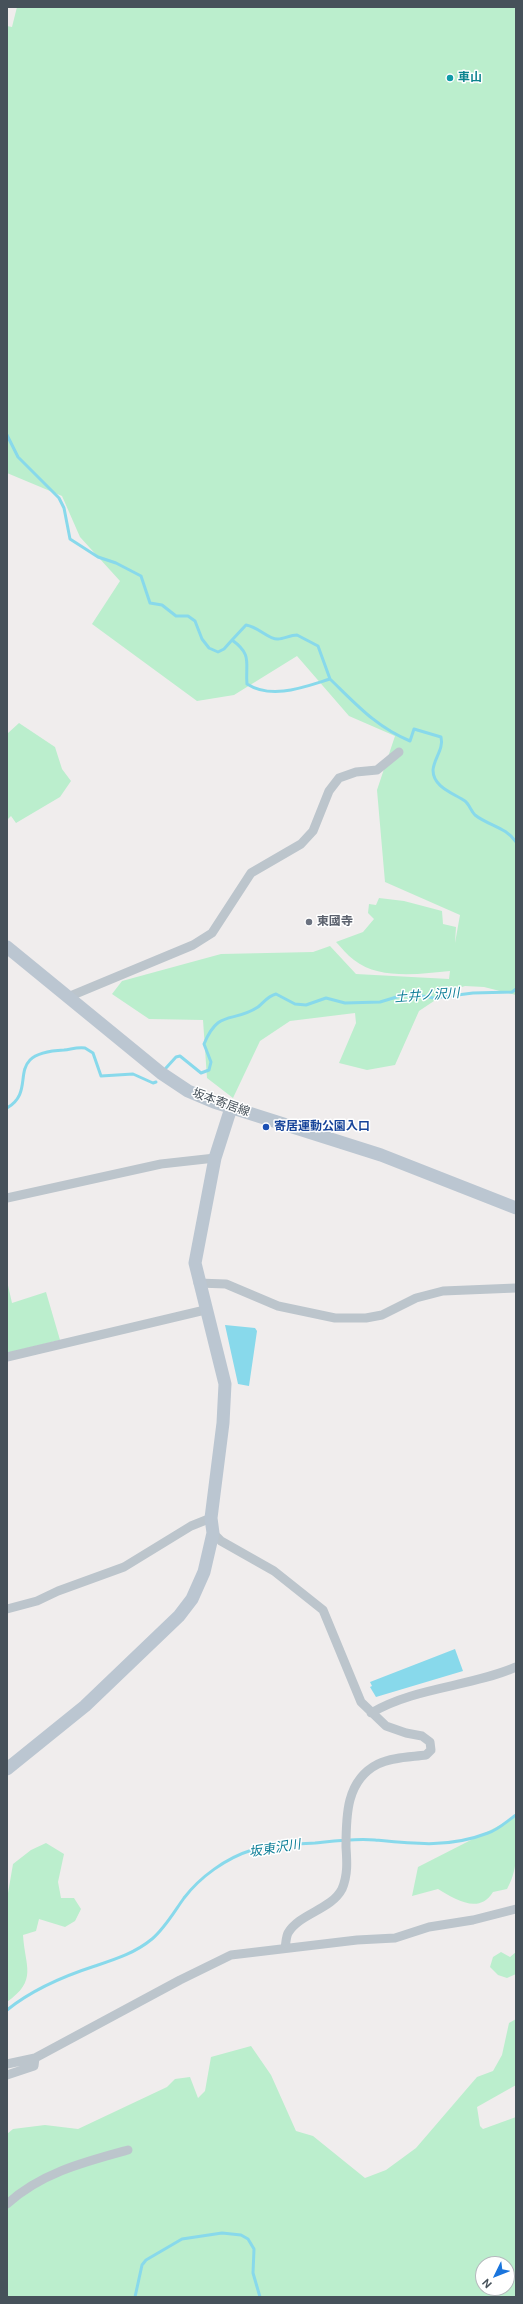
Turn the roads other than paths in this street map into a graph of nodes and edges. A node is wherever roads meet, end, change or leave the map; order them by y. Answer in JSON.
{"nodes":[{"id":1,"x":400,"y":752,"type":"dead end"},
{"id":2,"x":7,"y":947,"type":"edge"},
{"id":3,"x":68,"y":996,"type":"junction"},
{"id":4,"x":231,"y":1108,"type":"junction"},
{"id":5,"x":215,"y":1158,"type":"junction"},
{"id":6,"x":7,"y":1198,"type":"edge"},
{"id":7,"x":516,"y":1208,"type":"edge"},
{"id":8,"x":198,"y":1283,"type":"junction"},
{"id":9,"x":516,"y":1288,"type":"edge"},
{"id":10,"x":205,"y":1310,"type":"junction"},
{"id":11,"x":7,"y":1357,"type":"edge"},
{"id":12,"x":211,"y":1518,"type":"junction"},
{"id":13,"x":213,"y":1533,"type":"junction"},
{"id":14,"x":7,"y":1609,"type":"edge"},
{"id":15,"x":516,"y":1667,"type":"edge"},
{"id":16,"x":371,"y":1714,"type":"junction"},
{"id":17,"x":7,"y":1769,"type":"edge"},
{"id":18,"x":516,"y":1909,"type":"edge"},
{"id":19,"x":286,"y":1948,"type":"junction"},
{"id":20,"x":35,"y":2058,"type":"junction"},
{"id":21,"x":7,"y":2064,"type":"edge"},
{"id":22,"x":7,"y":2075,"type":"edge"},
{"id":23,"x":128,"y":2150,"type":"dead end"},
{"id":24,"x":7,"y":2204,"type":"edge"}],
"edges":[{"from":1,"to":3,"type":"street"},
{"from":2,"to":3,"type":"street","name":"坂本寄居線"},
{"from":3,"to":4,"type":"street","name":"坂本寄居線"},
{"from":4,"to":5,"type":"street"},
{"from":4,"to":7,"type":"street","name":"坂本寄居線"},
{"from":5,"to":6,"type":"street"},
{"from":5,"to":8,"type":"street"},
{"from":8,"to":9,"type":"street"},
{"from":8,"to":10,"type":"street"},
{"from":10,"to":11,"type":"street"},
{"from":10,"to":12,"type":"street"},
{"from":12,"to":13,"type":"street"},
{"from":12,"to":14,"type":"street"},
{"from":13,"to":16,"type":"street"},
{"from":13,"to":17,"type":"street"},
{"from":15,"to":16,"type":"street"},
{"from":16,"to":19,"type":"street"},
{"from":18,"to":19,"type":"street"},
{"from":19,"to":20,"type":"street"},
{"from":20,"to":21,"type":"street"},
{"from":20,"to":22,"type":"street"},
{"from":23,"to":24,"type":"street"}]}
